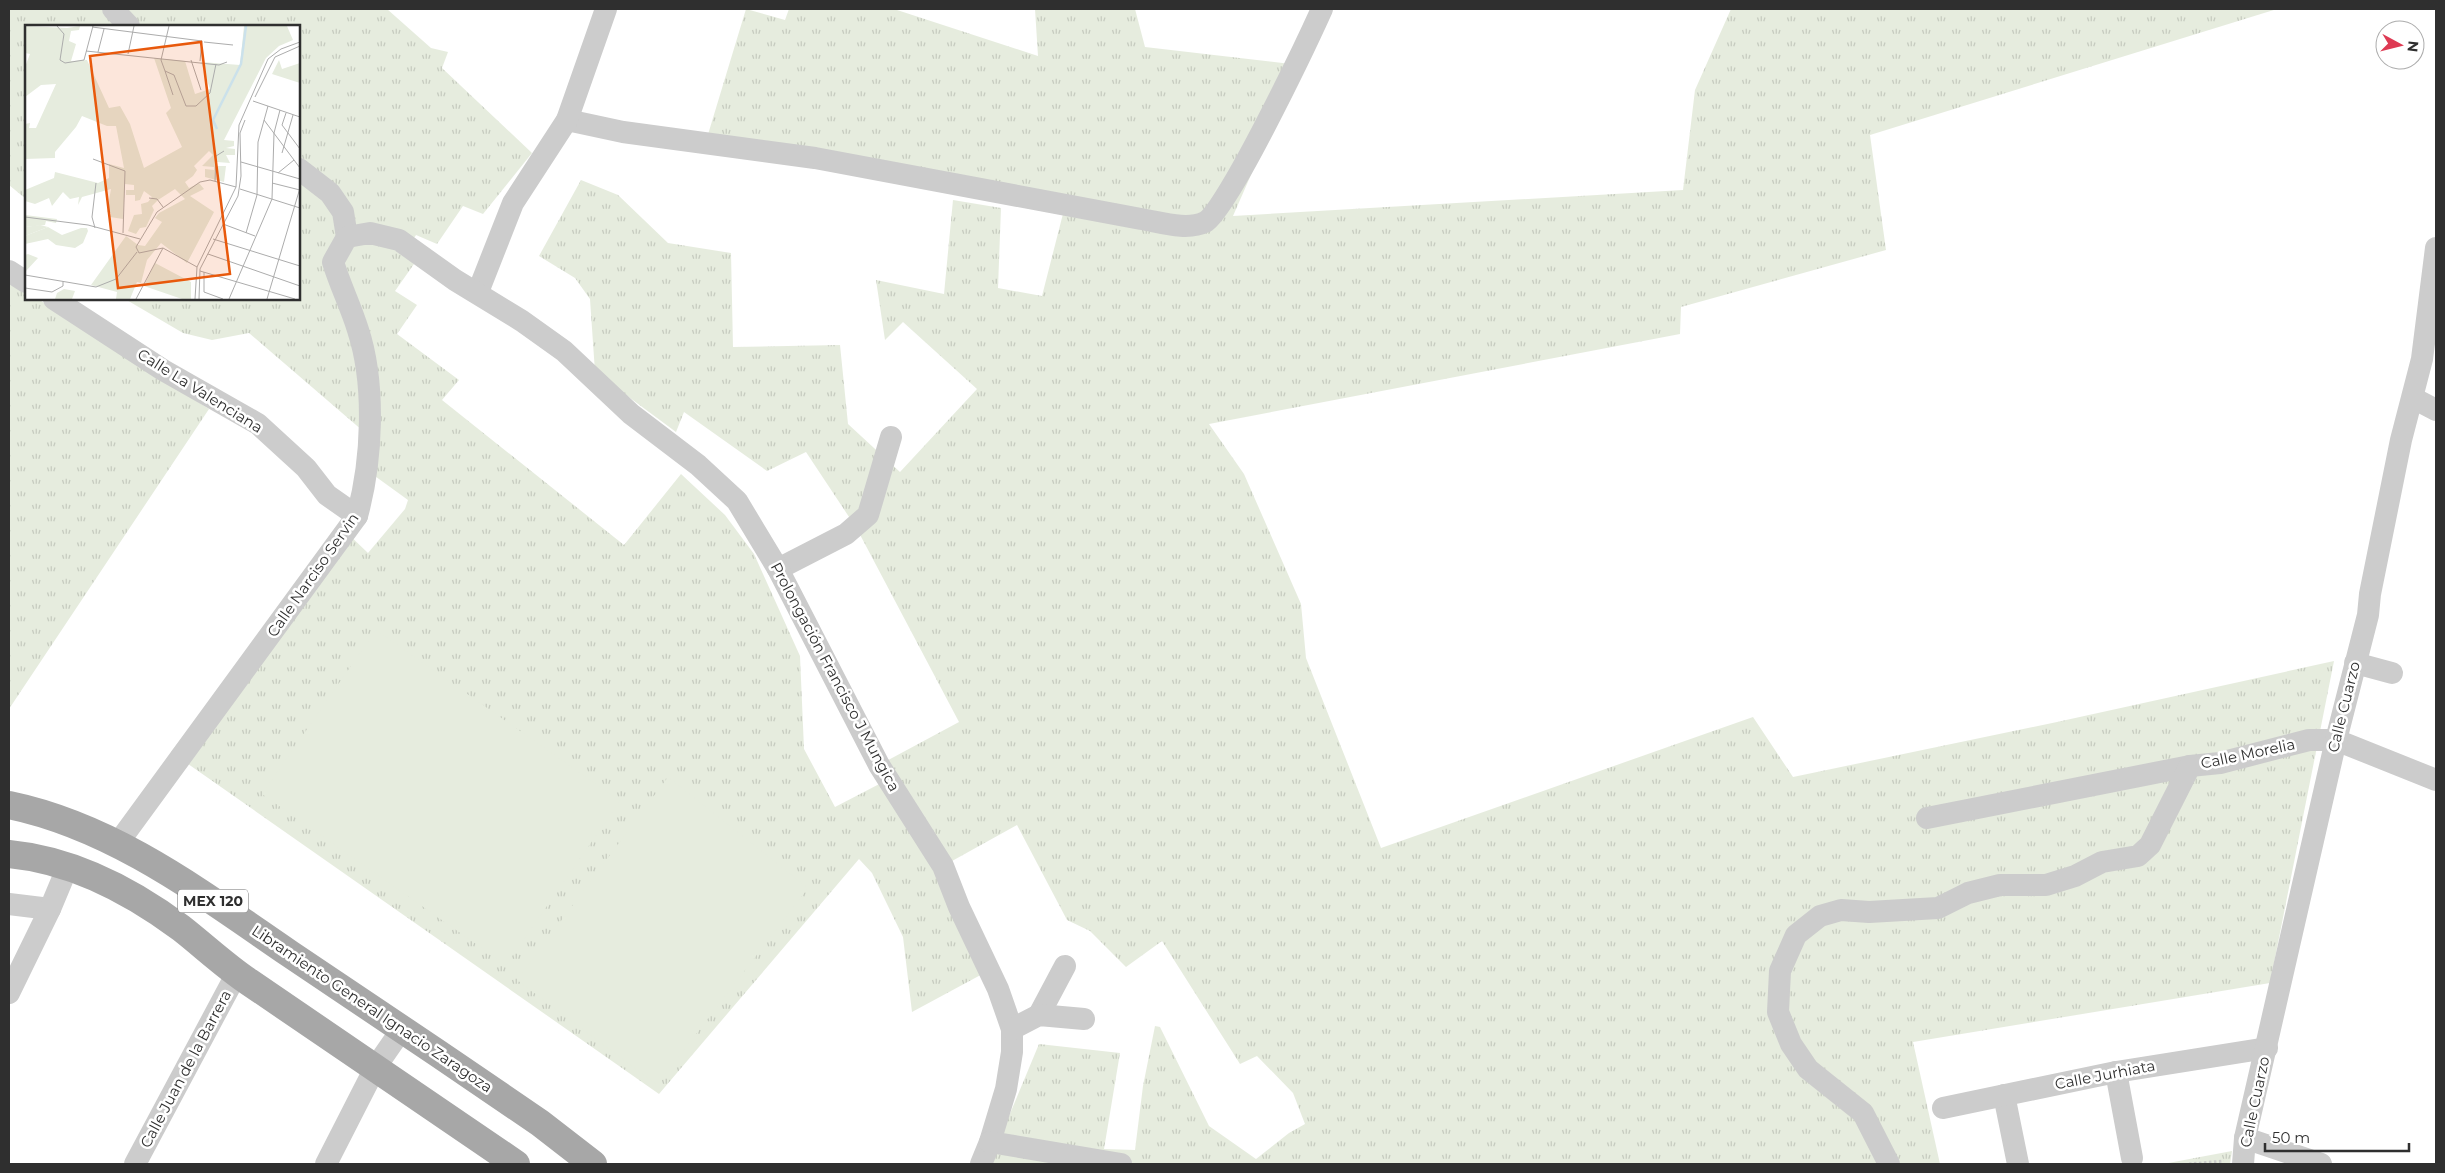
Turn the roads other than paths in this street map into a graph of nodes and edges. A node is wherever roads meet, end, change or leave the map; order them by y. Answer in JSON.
{"nodes":[{"id":1,"x":112,"y":9,"type":"edge"},
{"id":2,"x":606,"y":9,"type":"edge"},
{"id":3,"x":1322,"y":9,"type":"edge"},
{"id":4,"x":127,"y":25,"type":"edge"},
{"id":5,"x":567,"y":120,"type":"junction"},
{"id":6,"x":300,"y":170,"type":"edge"},
{"id":7,"x":347,"y":237,"type":"junction"},
{"id":8,"x":2436,"y":248,"type":"edge"},
{"id":9,"x":9,"y":271,"type":"edge"},
{"id":10,"x":25,"y":281,"type":"edge"},
{"id":11,"x":478,"y":292,"type":"junction"},
{"id":12,"x":56,"y":300,"type":"edge"},
{"id":13,"x":2413,"y":398,"type":"junction"},
{"id":14,"x":2436,"y":410,"type":"edge"},
{"id":15,"x":891,"y":437,"type":"dead end"},
{"id":16,"x":357,"y":516,"type":"junction"},
{"id":17,"x":778,"y":569,"type":"junction"},
{"id":18,"x":2355,"y":663,"type":"junction"},
{"id":19,"x":2392,"y":673,"type":"dead end"},
{"id":20,"x":2336,"y":740,"type":"junction"},
{"id":21,"x":2190,"y":766,"type":"junction"},
{"id":22,"x":2436,"y":780,"type":"edge"},
{"id":23,"x":9,"y":806,"type":"edge"},
{"id":24,"x":1927,"y":818,"type":"dead end"},
{"id":25,"x":118,"y":843,"type":"junction"},
{"id":26,"x":9,"y":854,"type":"edge"},
{"id":27,"x":68,"y":866,"type":"junction"},
{"id":28,"x":9,"y":904,"type":"edge"},
{"id":29,"x":50,"y":909,"type":"junction"},
{"id":30,"x":1065,"y":966,"type":"dead end"},
{"id":31,"x":237,"y":973,"type":"junction"},
{"id":32,"x":9,"y":993,"type":"edge"},
{"id":33,"x":1039,"y":1015,"type":"junction"},
{"id":34,"x":1084,"y":1019,"type":"dead end"},
{"id":35,"x":402,"y":1028,"type":"junction"},
{"id":36,"x":1012,"y":1029,"type":"junction"},
{"id":37,"x":2267,"y":1048,"type":"junction"},
{"id":38,"x":2116,"y":1072,"type":"junction"},
{"id":39,"x":371,"y":1076,"type":"junction"},
{"id":40,"x":2004,"y":1095,"type":"junction"},
{"id":41,"x":1943,"y":1108,"type":"dead end"},
{"id":42,"x":990,"y":1142,"type":"junction"},
{"id":43,"x":2244,"y":1153,"type":"edge"},
{"id":44,"x":2132,"y":1158,"type":"dead end"},
{"id":45,"x":134,"y":1164,"type":"edge"},
{"id":46,"x":326,"y":1164,"type":"edge"},
{"id":47,"x":516,"y":1164,"type":"edge"},
{"id":48,"x":593,"y":1164,"type":"edge"},
{"id":49,"x":981,"y":1164,"type":"edge"},
{"id":50,"x":1121,"y":1164,"type":"edge"},
{"id":51,"x":1889,"y":1164,"type":"edge"},
{"id":52,"x":2018,"y":1164,"type":"edge"},
{"id":53,"x":2321,"y":1164,"type":"edge"}],
"edges":[{"from":1,"to":4,"type":"street"},
{"from":2,"to":5,"type":"street"},
{"from":3,"to":5,"type":"street"},
{"from":5,"to":11,"type":"street"},
{"from":6,"to":7,"type":"street"},
{"from":7,"to":11,"type":"street"},
{"from":7,"to":16,"type":"street","name":"Calle Narciso Servin"},
{"from":8,"to":13,"type":"street","name":"Calle Cuarzo"},
{"from":9,"to":10,"type":"street"},
{"from":11,"to":17,"type":"street","name":"Prolongación Francisco J Mungica"},
{"from":12,"to":16,"type":"street","name":"Calle La Valenciana"},
{"from":13,"to":14,"type":"street"},
{"from":13,"to":18,"type":"street","name":"Calle Cuarzo"},
{"from":15,"to":17,"type":"street"},
{"from":16,"to":25,"type":"street","name":"Calle Narciso Servin"},
{"from":17,"to":36,"type":"street","name":"Prolongación Francisco J Mungica"},
{"from":18,"to":19,"type":"street"},
{"from":18,"to":20,"type":"street","name":"Calle Cuarzo"},
{"from":20,"to":21,"type":"street","name":"Calle Morelia"},
{"from":20,"to":22,"type":"street","name":"Calle Morelia"},
{"from":20,"to":37,"type":"street","name":"Calle Cuarzo"},
{"from":21,"to":24,"type":"street"},
{"from":21,"to":51,"type":"street","name":"Calle Morelia"},
{"from":23,"to":25,"type":"main road","name":"Libramiento General Ignacio Zaragoza","number":"MEX 120"},
{"from":25,"to":35,"type":"main road","name":"Libramiento General Ignacio Zaragoza","number":"MEX 120"},
{"from":26,"to":27,"type":"main road","number":"MEX 120"},
{"from":27,"to":29,"type":"street"},
{"from":27,"to":31,"type":"main road","number":"MEX 120"},
{"from":28,"to":29,"type":"street"},
{"from":29,"to":32,"type":"street"},
{"from":30,"to":33,"type":"street"},
{"from":31,"to":39,"type":"main road","number":"MEX 120"},
{"from":31,"to":45,"type":"street","name":"Calle Juan de la Barrera"},
{"from":33,"to":34,"type":"street"},
{"from":33,"to":36,"type":"street"},
{"from":35,"to":39,"type":"street"},
{"from":35,"to":48,"type":"main road","name":"Libramiento General Ignacio Zaragoza","number":"MEX 120"},
{"from":36,"to":42,"type":"street","name":"Prolongación Francisco J Mungica"},
{"from":37,"to":38,"type":"street","name":"Calle Jurhiata"},
{"from":37,"to":43,"type":"street","name":"Calle Cuarzo"},
{"from":38,"to":40,"type":"street","name":"Calle Jurhiata"},
{"from":38,"to":44,"type":"street"},
{"from":39,"to":46,"type":"street"},
{"from":39,"to":47,"type":"main road","number":"MEX 120"},
{"from":40,"to":41,"type":"street","name":"Calle Jurhiata"},
{"from":40,"to":52,"type":"street"},
{"from":42,"to":49,"type":"street","name":"Prolongación Francisco J Mungica"},
{"from":42,"to":50,"type":"street"},
{"from":43,"to":53,"type":"street"}]}
